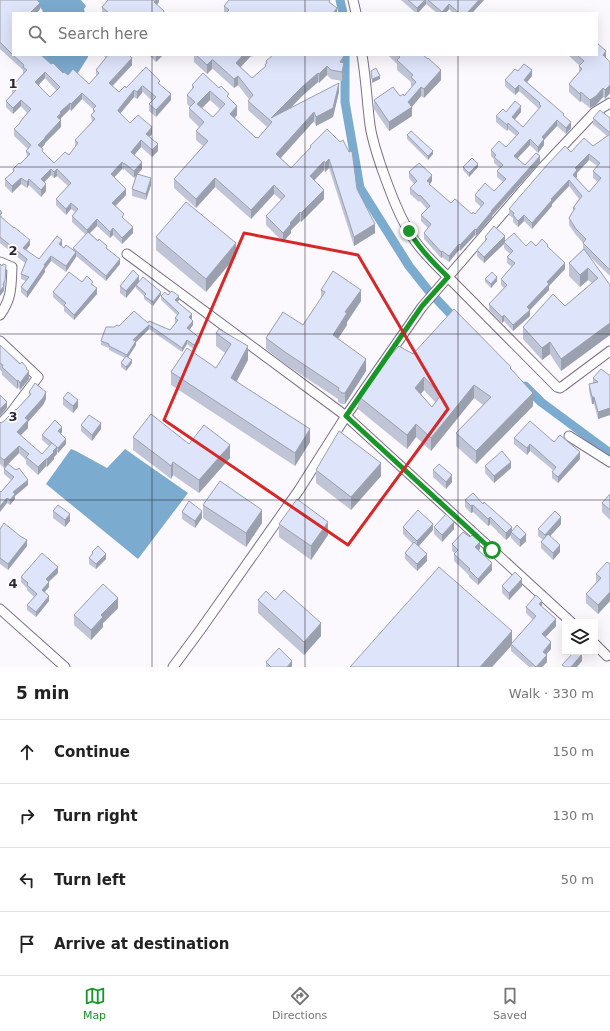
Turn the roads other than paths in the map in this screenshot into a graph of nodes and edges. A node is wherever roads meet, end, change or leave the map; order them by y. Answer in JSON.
{"nodes":[{"id":1,"x":353,"y":0,"type":"edge"},
{"id":2,"x":356,"y":12,"type":"edge"},
{"id":3,"x":362,"y":56,"type":"edge"},
{"id":4,"x":610,"y":103,"type":"edge"},
{"id":5,"x":127,"y":254,"type":"dead end"},
{"id":6,"x":0,"y":262,"type":"edge"},
{"id":7,"x":445,"y":280,"type":"junction"},
{"id":8,"x":0,"y":315,"type":"edge"},
{"id":9,"x":0,"y":341,"type":"edge"},
{"id":10,"x":610,"y":350,"type":"edge"},
{"id":11,"x":346,"y":416,"type":"junction"},
{"id":12,"x":0,"y":424,"type":"edge"},
{"id":13,"x":569,"y":436,"type":"dead end"},
{"id":14,"x":610,"y":462,"type":"edge"},
{"id":15,"x":0,"y":609,"type":"edge"},
{"id":16,"x":567,"y":619,"type":"edge"},
{"id":17,"x":598,"y":647,"type":"edge"},
{"id":18,"x":607,"y":656,"type":"dead end"},
{"id":19,"x":65,"y":667,"type":"edge"},
{"id":20,"x":173,"y":667,"type":"edge"}],
"edges":[{"from":1,"to":2,"type":"street"},
{"from":3,"to":7,"type":"street"},
{"from":4,"to":7,"type":"street"},
{"from":5,"to":11,"type":"street"},
{"from":6,"to":8,"type":"street"},
{"from":7,"to":10,"type":"street"},
{"from":7,"to":11,"type":"street"},
{"from":9,"to":12,"type":"street"},
{"from":11,"to":16,"type":"street"},
{"from":11,"to":20,"type":"street"},
{"from":13,"to":14,"type":"street"},
{"from":15,"to":19,"type":"street"},
{"from":17,"to":18,"type":"street"}]}
